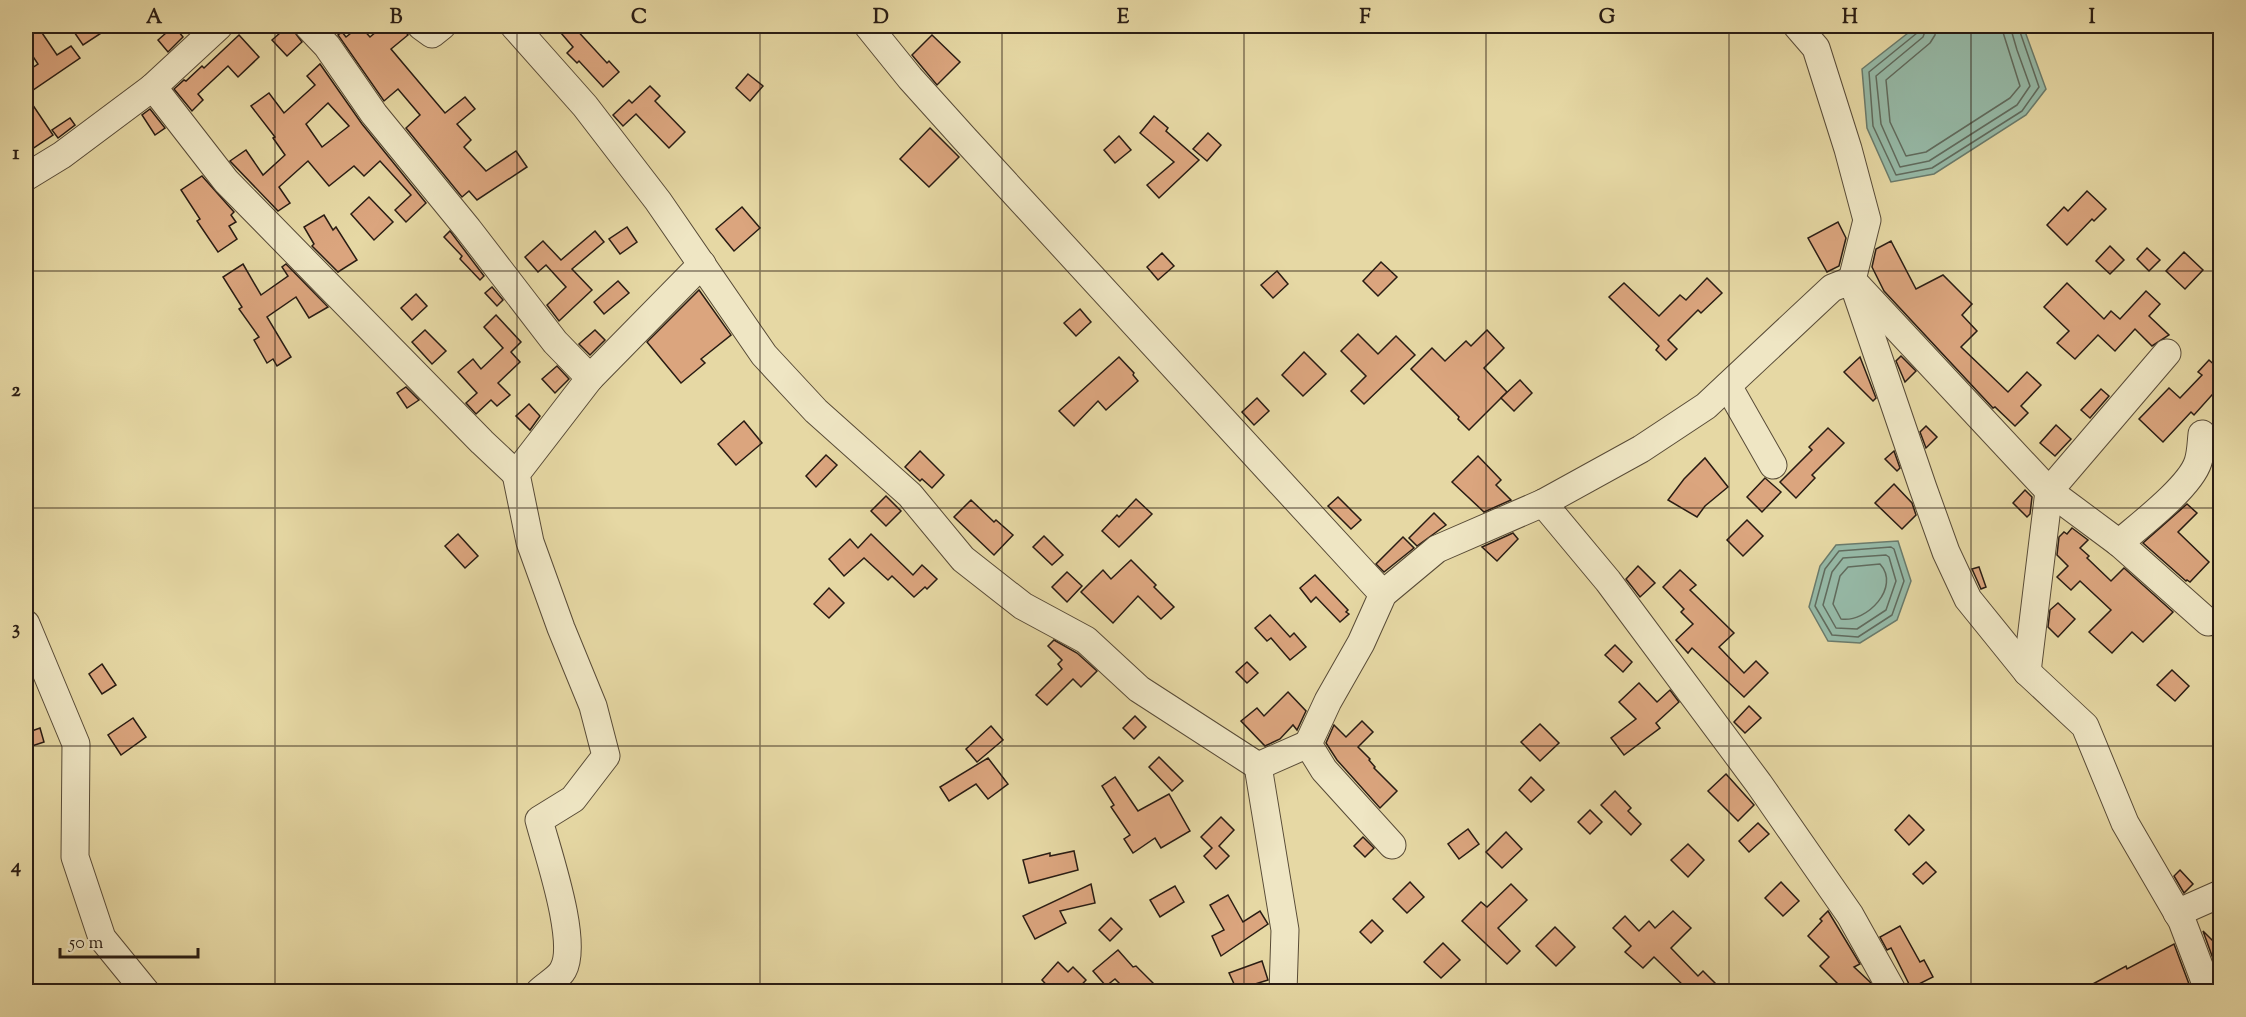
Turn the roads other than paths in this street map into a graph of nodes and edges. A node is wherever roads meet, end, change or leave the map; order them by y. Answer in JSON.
{"nodes":[{"id":1,"x":219,"y":26,"type":"edge"},
{"id":2,"x":308,"y":26,"type":"edge"},
{"id":3,"x":421,"y":26,"type":"edge"},
{"id":4,"x":442,"y":26,"type":"edge"},
{"id":5,"x":514,"y":26,"type":"edge"},
{"id":6,"x":868,"y":26,"type":"edge"},
{"id":7,"x":1797,"y":26,"type":"edge"},
{"id":8,"x":153,"y":87,"type":"junction"},
{"id":9,"x":26,"y":177,"type":"edge"},
{"id":10,"x":702,"y":264,"type":"junction"},
{"id":11,"x":1852,"y":280,"type":"junction"},
{"id":12,"x":2167,"y":353,"type":"dead end"},
{"id":13,"x":590,"y":378,"type":"junction"},
{"id":14,"x":1728,"y":386,"type":"junction"},
{"id":15,"x":2202,"y":434,"type":"dead end"},
{"id":16,"x":1773,"y":465,"type":"dead end"},
{"id":17,"x":516,"y":474,"type":"junction"},
{"id":18,"x":2049,"y":491,"type":"junction"},
{"id":19,"x":1543,"y":504,"type":"junction"},
{"id":20,"x":2119,"y":543,"type":"junction"},
{"id":21,"x":1383,"y":594,"type":"junction"},
{"id":22,"x":2208,"y":622,"type":"dead end"},
{"id":23,"x":26,"y":624,"type":"edge"},
{"id":24,"x":2027,"y":672,"type":"junction"},
{"id":25,"x":1308,"y":744,"type":"junction"},
{"id":26,"x":1258,"y":766,"type":"junction"},
{"id":27,"x":1392,"y":844,"type":"dead end"},
{"id":28,"x":2220,"y":894,"type":"edge"},
{"id":29,"x":2177,"y":912,"type":"junction"},
{"id":30,"x":146,"y":992,"type":"edge"},
{"id":31,"x":538,"y":992,"type":"edge"},
{"id":32,"x":1283,"y":992,"type":"edge"},
{"id":33,"x":1893,"y":992,"type":"edge"},
{"id":34,"x":2209,"y":992,"type":"edge"}],
"edges":[{"from":1,"to":8,"type":"street"},
{"from":2,"to":13,"type":"street"},
{"from":3,"to":4,"type":"street"},
{"from":5,"to":10,"type":"street"},
{"from":6,"to":21,"type":"street"},
{"from":7,"to":11,"type":"street"},
{"from":8,"to":9,"type":"street"},
{"from":8,"to":17,"type":"street"},
{"from":10,"to":13,"type":"street"},
{"from":10,"to":26,"type":"street"},
{"from":11,"to":14,"type":"street"},
{"from":11,"to":18,"type":"street"},
{"from":11,"to":24,"type":"street"},
{"from":12,"to":18,"type":"street"},
{"from":13,"to":17,"type":"street"},
{"from":14,"to":16,"type":"street"},
{"from":14,"to":19,"type":"street"},
{"from":15,"to":20,"type":"street"},
{"from":17,"to":31,"type":"street"},
{"from":18,"to":20,"type":"street"},
{"from":18,"to":24,"type":"street"},
{"from":19,"to":21,"type":"street"},
{"from":19,"to":33,"type":"street"},
{"from":20,"to":22,"type":"street"},
{"from":21,"to":25,"type":"street"},
{"from":23,"to":30,"type":"street"},
{"from":24,"to":29,"type":"street"},
{"from":25,"to":26,"type":"street"},
{"from":25,"to":27,"type":"street"},
{"from":26,"to":32,"type":"street"},
{"from":28,"to":29,"type":"street"},
{"from":29,"to":34,"type":"street"}]}
